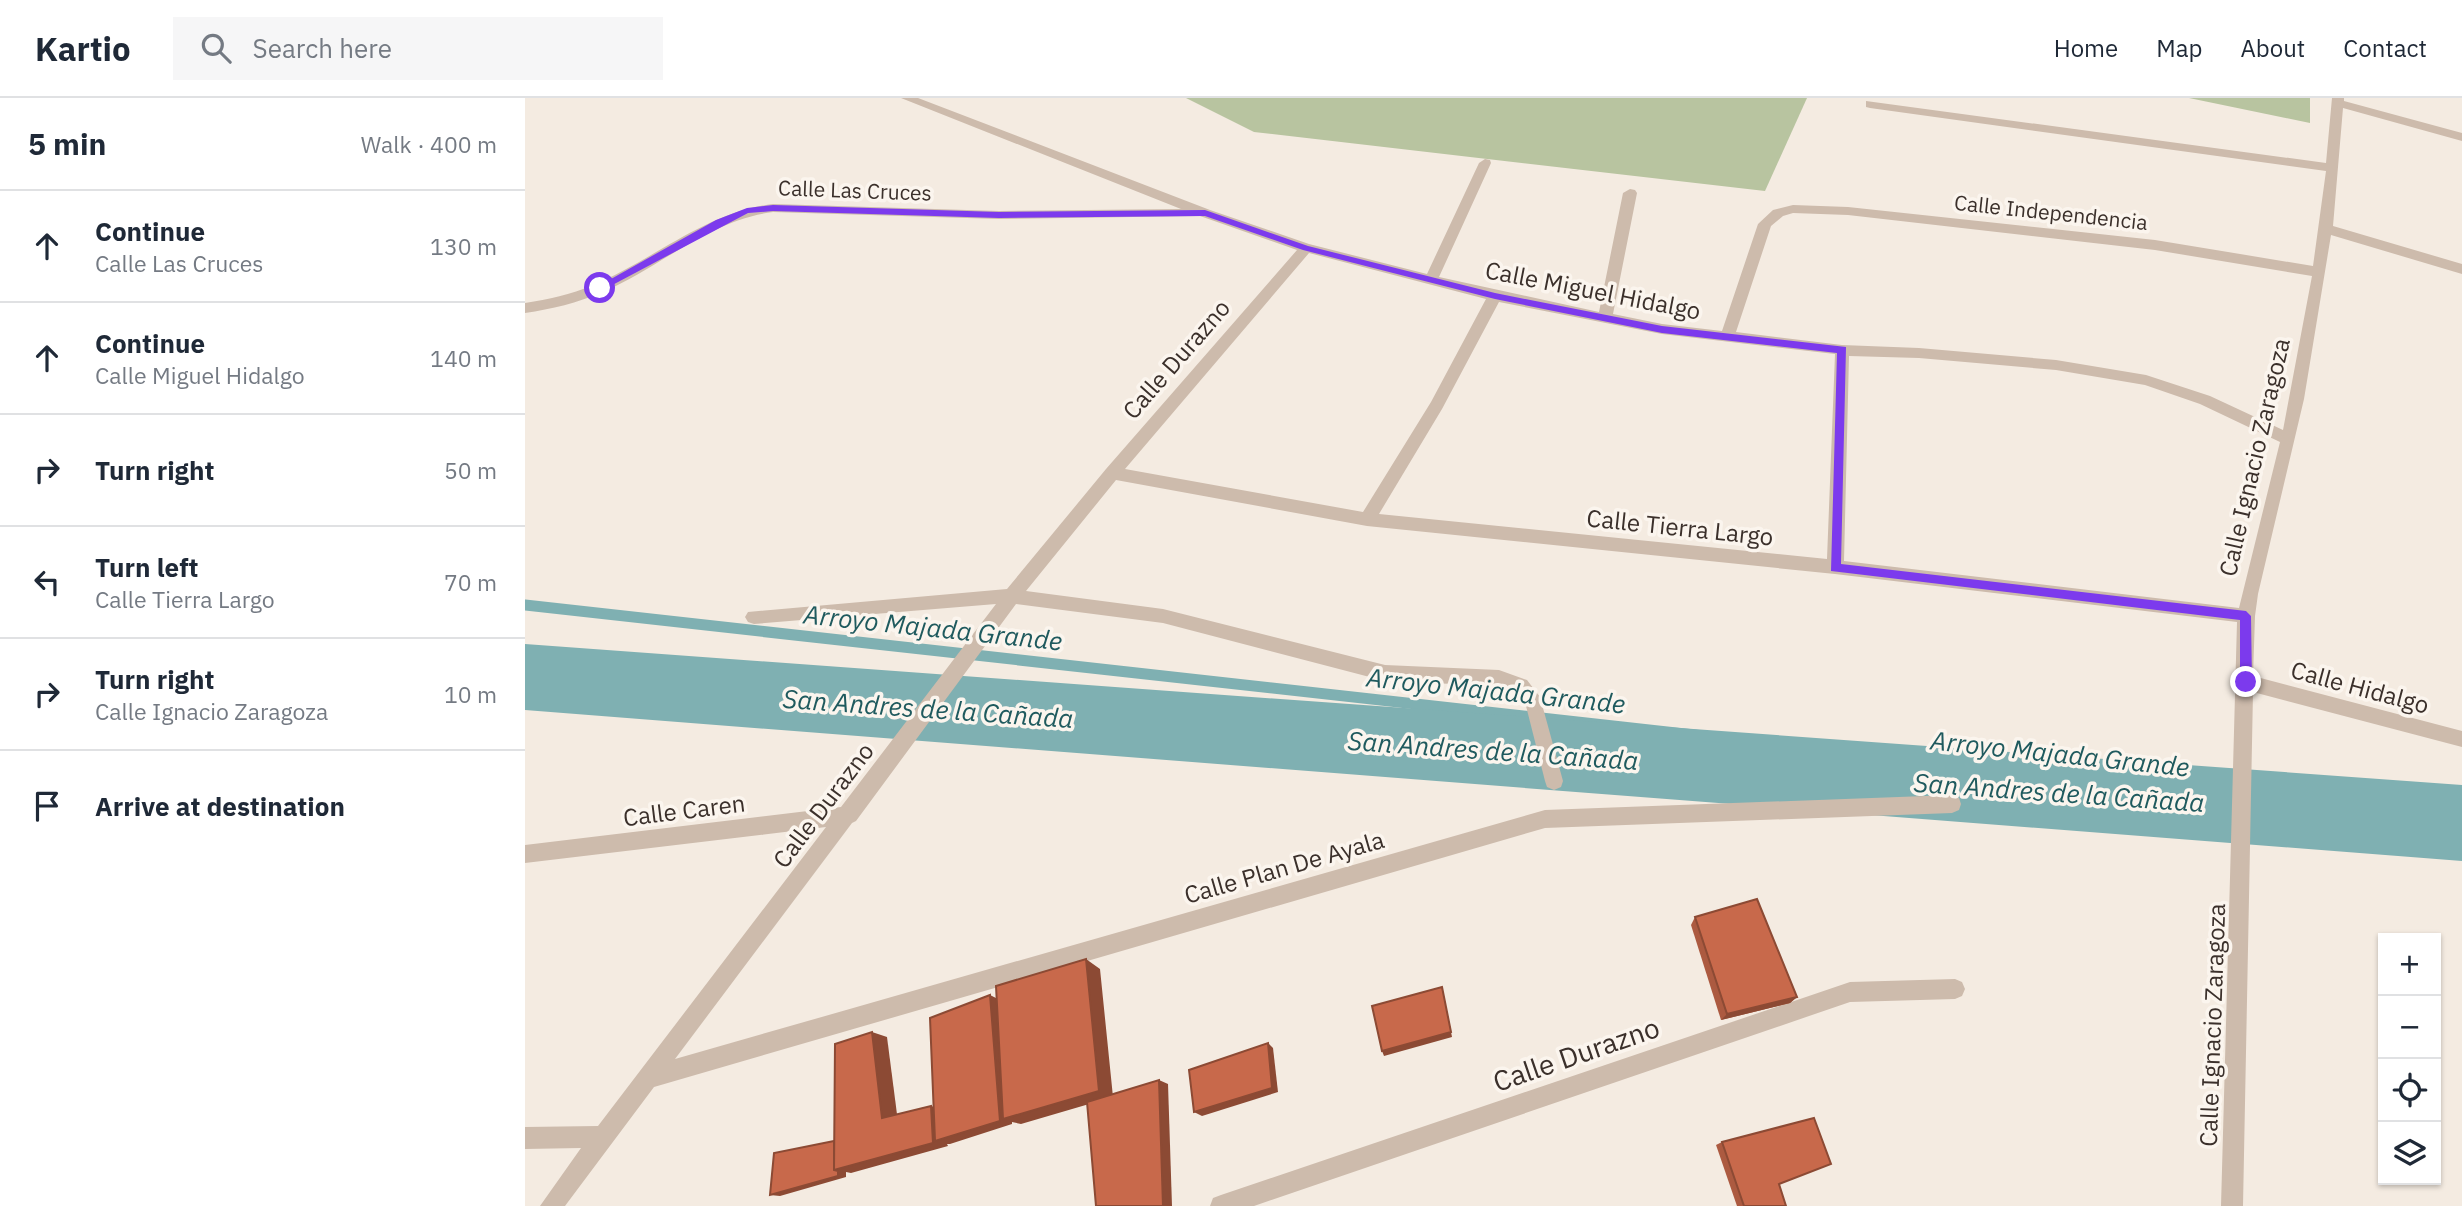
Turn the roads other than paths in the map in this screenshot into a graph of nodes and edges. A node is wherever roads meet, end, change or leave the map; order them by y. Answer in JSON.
{"nodes":[{"id":1,"x":907,"y":98,"type":"edge"},
{"id":2,"x":2338,"y":100,"type":"edge"},
{"id":3,"x":1870,"y":104,"type":"dead end"},
{"id":4,"x":2462,"y":137,"type":"edge"},
{"id":5,"x":1485,"y":163,"type":"dead end"},
{"id":6,"x":2331,"y":168,"type":"junction"},
{"id":7,"x":1630,"y":193,"type":"dead end"},
{"id":8,"x":1205,"y":213,"type":"junction"},
{"id":9,"x":2324,"y":228,"type":"junction"},
{"id":10,"x":1306,"y":248,"type":"junction"},
{"id":11,"x":2462,"y":269,"type":"edge"},
{"id":12,"x":2318,"y":272,"type":"junction"},
{"id":13,"x":1431,"y":280,"type":"junction"},
{"id":14,"x":1495,"y":296,"type":"junction"},
{"id":15,"x":525,"y":308,"type":"edge"},
{"id":16,"x":1605,"y":318,"type":"junction"},
{"id":17,"x":1727,"y":337,"type":"junction"},
{"id":18,"x":1842,"y":350,"type":"junction"},
{"id":19,"x":2288,"y":439,"type":"junction"},
{"id":20,"x":1112,"y":473,"type":"junction"},
{"id":21,"x":1367,"y":519,"type":"junction"},
{"id":22,"x":1835,"y":568,"type":"junction"},
{"id":23,"x":1012,"y":596,"type":"junction"},
{"id":24,"x":2246,"y":616,"type":"junction"},
{"id":25,"x":754,"y":617,"type":"dead end"},
{"id":26,"x":2246,"y":682,"type":"junction"},
{"id":27,"x":2462,"y":739,"type":"edge"},
{"id":28,"x":1554,"y":781,"type":"dead end"},
{"id":29,"x":1952,"y":804,"type":"dead end"},
{"id":30,"x":849,"y":815,"type":"junction"},
{"id":31,"x":525,"y":854,"type":"edge"},
{"id":32,"x":1955,"y":989,"type":"dead end"},
{"id":33,"x":647,"y":1078,"type":"junction"},
{"id":34,"x":525,"y":1138,"type":"edge"},
{"id":35,"x":605,"y":1138,"type":"junction"},
{"id":36,"x":551,"y":1206,"type":"edge"},
{"id":37,"x":1221,"y":1206,"type":"edge"},
{"id":38,"x":2232,"y":1206,"type":"edge"}],
"edges":[{"from":1,"to":8,"type":"street","name":"Calle Miguel Hidalgo"},
{"from":2,"to":4,"type":"street"},
{"from":2,"to":6,"type":"street","name":"Calle Ignacio Zaragoza"},
{"from":3,"to":6,"type":"street"},
{"from":5,"to":13,"type":"street"},
{"from":6,"to":9,"type":"street","name":"Calle Ignacio Zaragoza"},
{"from":7,"to":16,"type":"street"},
{"from":8,"to":10,"type":"street","name":"Calle Miguel Hidalgo"},
{"from":8,"to":15,"type":"street","name":"Calle Las Cruces"},
{"from":9,"to":11,"type":"street"},
{"from":9,"to":12,"type":"street","name":"Calle Ignacio Zaragoza"},
{"from":10,"to":13,"type":"street","name":"Calle Miguel Hidalgo"},
{"from":10,"to":20,"type":"street","name":"Calle Durazno"},
{"from":12,"to":17,"type":"street","name":"Calle Independencia"},
{"from":12,"to":19,"type":"street","name":"Calle Ignacio Zaragoza"},
{"from":13,"to":14,"type":"street","name":"Calle Miguel Hidalgo"},
{"from":14,"to":16,"type":"street","name":"Calle Miguel Hidalgo"},
{"from":14,"to":21,"type":"street"},
{"from":16,"to":17,"type":"street","name":"Calle Miguel Hidalgo"},
{"from":17,"to":18,"type":"street","name":"Calle Miguel Hidalgo"},
{"from":18,"to":19,"type":"street","name":"Calle Miguel Hidalgo"},
{"from":18,"to":22,"type":"street"},
{"from":19,"to":24,"type":"street","name":"Calle Ignacio Zaragoza"},
{"from":20,"to":21,"type":"street","name":"Calle Tierra Largo"},
{"from":20,"to":23,"type":"street","name":"Calle Durazno"},
{"from":21,"to":22,"type":"street","name":"Calle Tierra Largo"},
{"from":22,"to":24,"type":"street","name":"Calle Tierra Largo"},
{"from":23,"to":25,"type":"street"},
{"from":23,"to":28,"type":"street"},
{"from":23,"to":30,"type":"street","name":"Calle Durazno"},
{"from":24,"to":26,"type":"street","name":"Calle Ignacio Zaragoza"},
{"from":26,"to":27,"type":"street","name":"Calle Hidalgo"},
{"from":26,"to":38,"type":"street","name":"Calle Ignacio Zaragoza"},
{"from":29,"to":33,"type":"street","name":"Calle Plan De Ayala"},
{"from":30,"to":31,"type":"street","name":"Calle Caren"},
{"from":30,"to":33,"type":"street","name":"Calle Durazno"},
{"from":32,"to":37,"type":"street","name":"Calle Durazno"},
{"from":33,"to":35,"type":"street","name":"Calle Durazno"},
{"from":34,"to":35,"type":"street"},
{"from":35,"to":36,"type":"street","name":"Calle Durazno"}]}
